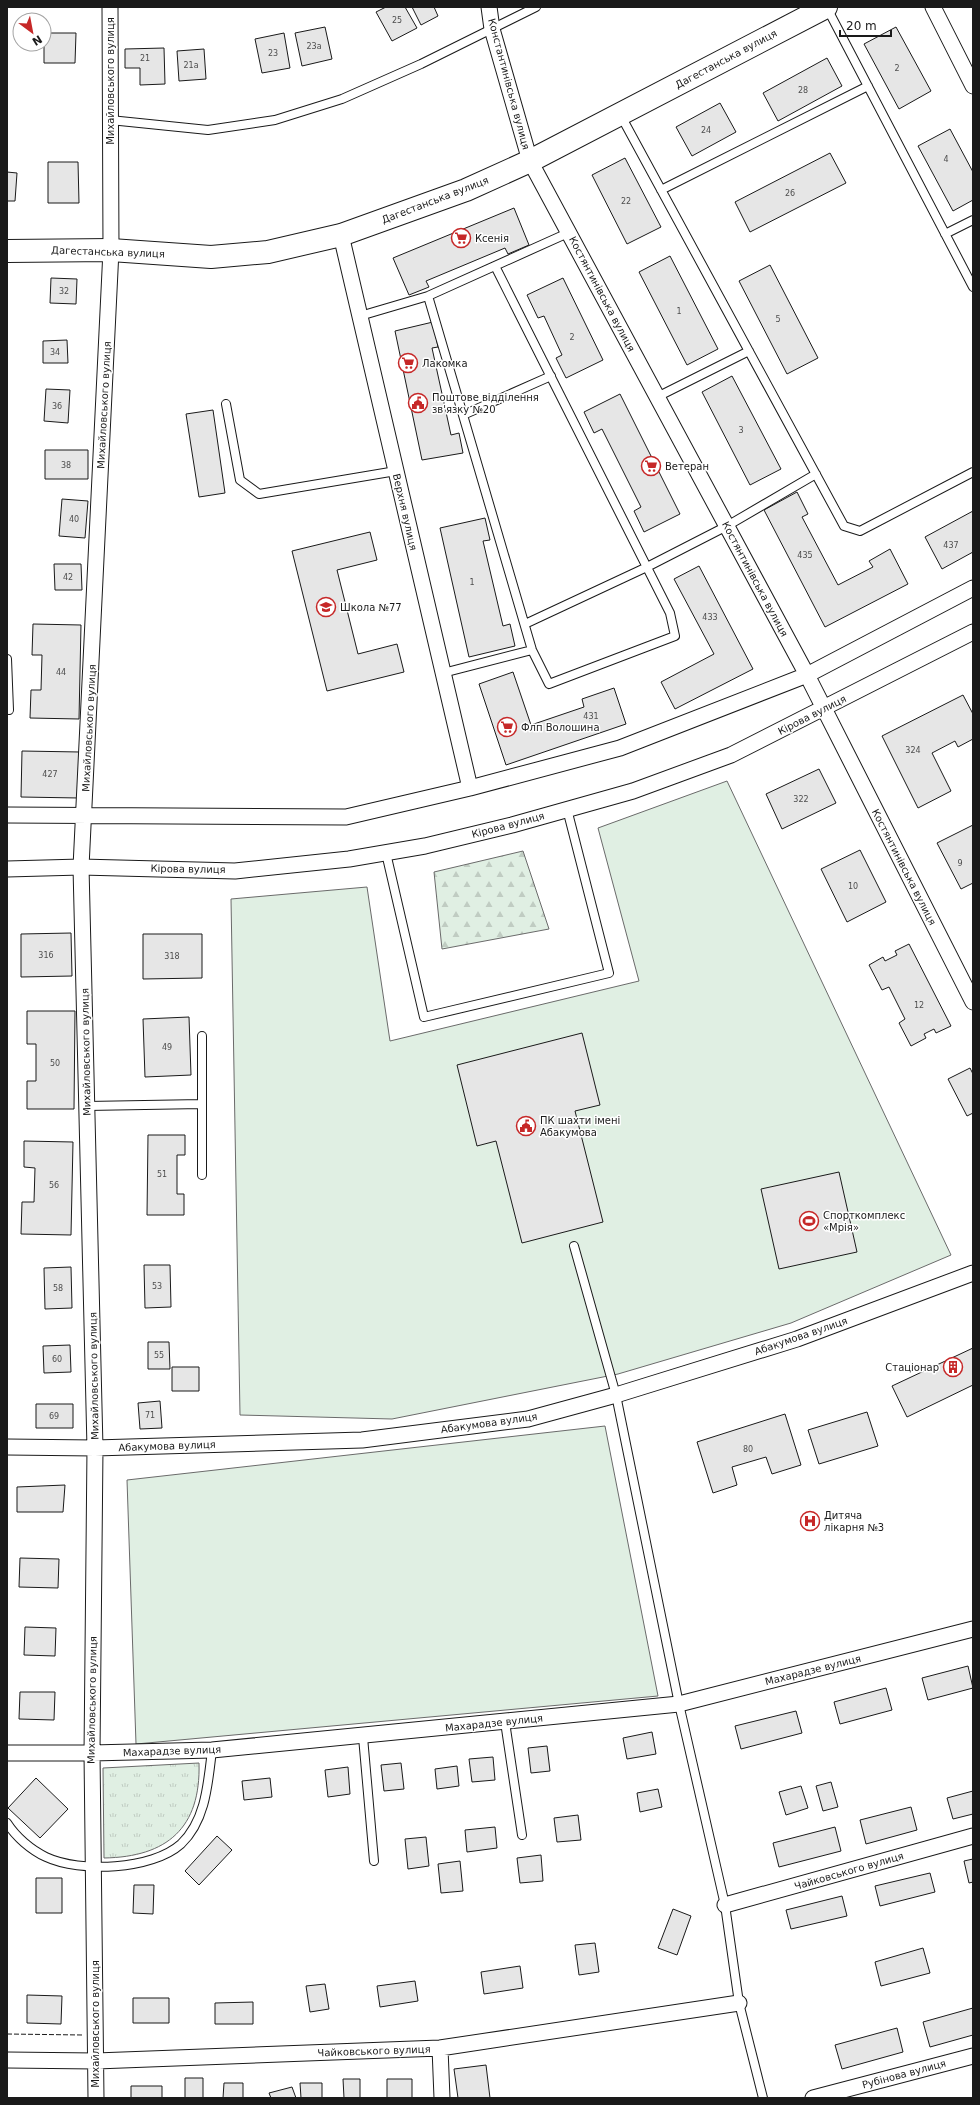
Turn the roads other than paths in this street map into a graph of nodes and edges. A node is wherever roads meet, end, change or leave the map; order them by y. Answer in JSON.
{"nodes":[{"id":1,"x":110,"y":7,"type":"edge"},
{"id":2,"x":489,"y":7,"type":"edge"},
{"id":3,"x":536,"y":7,"type":"edge"},
{"id":4,"x":827,"y":7,"type":"edge"},
{"id":5,"x":933,"y":7,"type":"edge"},
{"id":6,"x":492,"y":29,"type":"junction"},
{"id":7,"x":868,"y":86,"type":"junction"},
{"id":8,"x":973,"y":86,"type":"edge"},
{"id":9,"x":620,"y":114,"type":"junction"},
{"id":10,"x":110,"y":120,"type":"junction"},
{"id":11,"x":530,"y":161,"type":"junction"},
{"id":12,"x":661,"y":190,"type":"junction"},
{"id":13,"x":973,"y":220,"type":"edge"},
{"id":14,"x":568,"y":232,"type":"junction"},
{"id":15,"x":945,"y":234,"type":"junction"},
{"id":16,"x":341,"y":235,"type":"junction"},
{"id":17,"x":7,"y":250,"type":"edge"},
{"id":18,"x":111,"y":250,"type":"junction"},
{"id":19,"x":495,"y":266,"type":"junction"},
{"id":20,"x":973,"y":287,"type":"edge"},
{"id":21,"x":428,"y":296,"type":"junction"},
{"id":22,"x":360,"y":316,"type":"junction"},
{"id":23,"x":749,"y":351,"type":"junction"},
{"id":24,"x":550,"y":376,"type":"junction"},
{"id":25,"x":657,"y":397,"type":"junction"},
{"id":26,"x":226,"y":404,"type":"dead end"},
{"id":27,"x":463,"y":415,"type":"junction"},
{"id":28,"x":396,"y":471,"type":"junction"},
{"id":29,"x":973,"y":472,"type":"edge"},
{"id":30,"x":816,"y":474,"type":"junction"},
{"id":31,"x":727,"y":526,"type":"junction"},
{"id":32,"x":647,"y":567,"type":"junction"},
{"id":33,"x":973,"y":588,"type":"edge"},
{"id":34,"x":525,"y":624,"type":"junction"},
{"id":35,"x":973,"y":632,"type":"edge"},
{"id":36,"x":532,"y":650,"type":"junction"},
{"id":37,"x":7,"y":659,"type":"edge"},
{"id":38,"x":443,"y":673,"type":"junction"},
{"id":39,"x":807,"y":675,"type":"junction"},
{"id":40,"x":824,"y":709,"type":"junction"},
{"id":41,"x":9,"y":710,"type":"dead end"},
{"id":42,"x":470,"y":788,"type":"junction"},
{"id":43,"x":568,"y":809,"type":"junction"},
{"id":44,"x":7,"y":815,"type":"edge"},
{"id":45,"x":85,"y":815,"type":"junction"},
{"id":46,"x":386,"y":853,"type":"junction"},
{"id":47,"x":81,"y":867,"type":"junction"},
{"id":48,"x":7,"y":869,"type":"edge"},
{"id":49,"x":973,"y":1002,"type":"edge"},
{"id":50,"x":202,"y":1036,"type":"dead end"},
{"id":51,"x":202,"y":1104,"type":"junction"},
{"id":52,"x":87,"y":1106,"type":"junction"},
{"id":53,"x":202,"y":1175,"type":"dead end"},
{"id":54,"x":574,"y":1246,"type":"dead end"},
{"id":55,"x":973,"y":1273,"type":"edge"},
{"id":56,"x":616,"y":1395,"type":"junction"},
{"id":57,"x":7,"y":1446,"type":"edge"},
{"id":58,"x":96,"y":1448,"type":"junction"},
{"id":59,"x":973,"y":1629,"type":"edge"},
{"id":60,"x":679,"y":1704,"type":"junction"},
{"id":61,"x":505,"y":1722,"type":"junction"},
{"id":62,"x":363,"y":1737,"type":"junction"},
{"id":63,"x":212,"y":1750,"type":"junction"},
{"id":64,"x":7,"y":1752,"type":"edge"},
{"id":65,"x":92,"y":1754,"type":"junction"},
{"id":66,"x":7,"y":1823,"type":"edge"},
{"id":67,"x":522,"y":1835,"type":"dead end"},
{"id":68,"x":973,"y":1836,"type":"edge"},
{"id":69,"x":374,"y":1861,"type":"dead end"},
{"id":70,"x":94,"y":1866,"type":"junction"},
{"id":71,"x":725,"y":1905,"type":"junction"},
{"id":72,"x":738,"y":2003,"type":"junction"},
{"id":73,"x":440,"y":2048,"type":"junction"},
{"id":74,"x":973,"y":2056,"type":"edge"},
{"id":75,"x":7,"y":2060,"type":"edge"},
{"id":76,"x":96,"y":2061,"type":"junction"},
{"id":77,"x":96,"y":2098,"type":"edge"},
{"id":78,"x":442,"y":2098,"type":"edge"},
{"id":79,"x":763,"y":2098,"type":"edge"},
{"id":80,"x":813,"y":2098,"type":"edge"}],
"edges":[{"from":1,"to":10,"type":"street","name":"Михайловського вулиця"},
{"from":2,"to":6,"type":"street","name":"Константинівська вулиця"},
{"from":3,"to":6,"type":"lane"},
{"from":4,"to":7,"type":"lane"},
{"from":4,"to":9,"type":"street","name":"Дагестанська вулиця"},
{"from":5,"to":8,"type":"street"},
{"from":6,"to":10,"type":"lane"},
{"from":6,"to":11,"type":"street","name":"Константинівська вулиця"},
{"from":7,"to":12,"type":"lane"},
{"from":7,"to":15,"type":"lane"},
{"from":9,"to":11,"type":"street","name":"Дагестанська вулиця"},
{"from":9,"to":12,"type":"lane"},
{"from":10,"to":18,"type":"street","name":"Михайловського вулиця"},
{"from":11,"to":14,"type":"street","name":"Костянтинівська вулиця"},
{"from":11,"to":16,"type":"street","name":"Дагестанська вулиця"},
{"from":12,"to":23,"type":"lane"},
{"from":13,"to":15,"type":"lane"},
{"from":14,"to":19,"type":"lane"},
{"from":14,"to":25,"type":"street","name":"Костянтинівська вулиця"},
{"from":15,"to":20,"type":"lane"},
{"from":16,"to":18,"type":"street","name":"Дагестанська вулиця"},
{"from":16,"to":22,"type":"street","name":"Верхня вулиця"},
{"from":17,"to":18,"type":"street","name":"Дагестанська вулиця"},
{"from":18,"to":45,"type":"street","name":"Михайловського вулиця"},
{"from":19,"to":21,"type":"lane"},
{"from":19,"to":24,"type":"lane"},
{"from":21,"to":22,"type":"lane"},
{"from":21,"to":27,"type":"lane"},
{"from":22,"to":28,"type":"street","name":"Верхня вулиця"},
{"from":23,"to":25,"type":"lane"},
{"from":23,"to":30,"type":"lane"},
{"from":24,"to":27,"type":"lane"},
{"from":24,"to":32,"type":"lane"},
{"from":25,"to":31,"type":"street","name":"Костянтинівська вулиця"},
{"from":26,"to":28,"type":"lane"},
{"from":27,"to":34,"type":"lane"},
{"from":28,"to":38,"type":"street","name":"Верхня вулиця"},
{"from":29,"to":30,"type":"lane"},
{"from":30,"to":31,"type":"lane"},
{"from":31,"to":32,"type":"lane"},
{"from":31,"to":39,"type":"street","name":"Костянтинівська вулиця"},
{"from":32,"to":34,"type":"lane"},
{"from":32,"to":36,"type":"lane"},
{"from":33,"to":39,"type":"street"},
{"from":34,"to":36,"type":"lane"},
{"from":35,"to":40,"type":"street","name":"Кірова вулиця"},
{"from":36,"to":38,"type":"lane"},
{"from":37,"to":41,"type":"lane"},
{"from":38,"to":42,"type":"street","name":"Верхня вулиця"},
{"from":39,"to":40,"type":"street","name":"Костянтинівська вулиця"},
{"from":39,"to":42,"type":"street"},
{"from":40,"to":43,"type":"street","name":"Кірова вулиця"},
{"from":40,"to":49,"type":"street","name":"Костянтинівська вулиця"},
{"from":42,"to":45,"type":"street"},
{"from":43,"to":46,"type":"street","name":"Кірова вулиця"},
{"from":43,"to":46,"type":"lane"},
{"from":44,"to":45,"type":"street"},
{"from":45,"to":47,"type":"street","name":"Михайловського вулиця"},
{"from":46,"to":47,"type":"street","name":"Кірова вулиця"},
{"from":47,"to":48,"type":"street","name":"Кірова вулиця"},
{"from":47,"to":52,"type":"street","name":"Михайловського вулиця"},
{"from":50,"to":51,"type":"lane"},
{"from":51,"to":52,"type":"lane"},
{"from":51,"to":53,"type":"lane"},
{"from":52,"to":58,"type":"street","name":"Михайловського вулиця"},
{"from":54,"to":56,"type":"lane"},
{"from":55,"to":56,"type":"street","name":"Абакумова вулиця"},
{"from":56,"to":58,"type":"street","name":"Абакумова вулиця"},
{"from":56,"to":60,"type":"lane"},
{"from":57,"to":58,"type":"street","name":"Абакумова вулиця"},
{"from":58,"to":65,"type":"street","name":"Михайловського вулиця"},
{"from":59,"to":60,"type":"street","name":"Махарадзе вулиця"},
{"from":60,"to":61,"type":"street","name":"Махарадзе вулиця"},
{"from":60,"to":71,"type":"lane"},
{"from":61,"to":62,"type":"street","name":"Махарадзе вулиця"},
{"from":61,"to":67,"type":"lane"},
{"from":62,"to":63,"type":"street","name":"Махарадзе вулиця"},
{"from":62,"to":69,"type":"lane"},
{"from":63,"to":65,"type":"street","name":"Махарадзе вулиця"},
{"from":63,"to":70,"type":"lane"},
{"from":64,"to":65,"type":"street","name":"Махарадзе вулиця"},
{"from":65,"to":70,"type":"street","name":"Михайловського вулиця"},
{"from":66,"to":70,"type":"lane"},
{"from":68,"to":71,"type":"street","name":"Чайковського вулиця"},
{"from":70,"to":76,"type":"street","name":"Михайловського вулиця"},
{"from":71,"to":72,"type":"lane"},
{"from":72,"to":73,"type":"street","name":"Чайковського вулиця"},
{"from":72,"to":79,"type":"lane"},
{"from":73,"to":76,"type":"street","name":"Чайковського вулиця"},
{"from":73,"to":78,"type":"street"},
{"from":74,"to":80,"type":"street","name":"Рубінова вулиця"},
{"from":75,"to":76,"type":"street","name":"Чайковського вулиця"},
{"from":76,"to":77,"type":"street","name":"Михайловського вулиця"}]}
